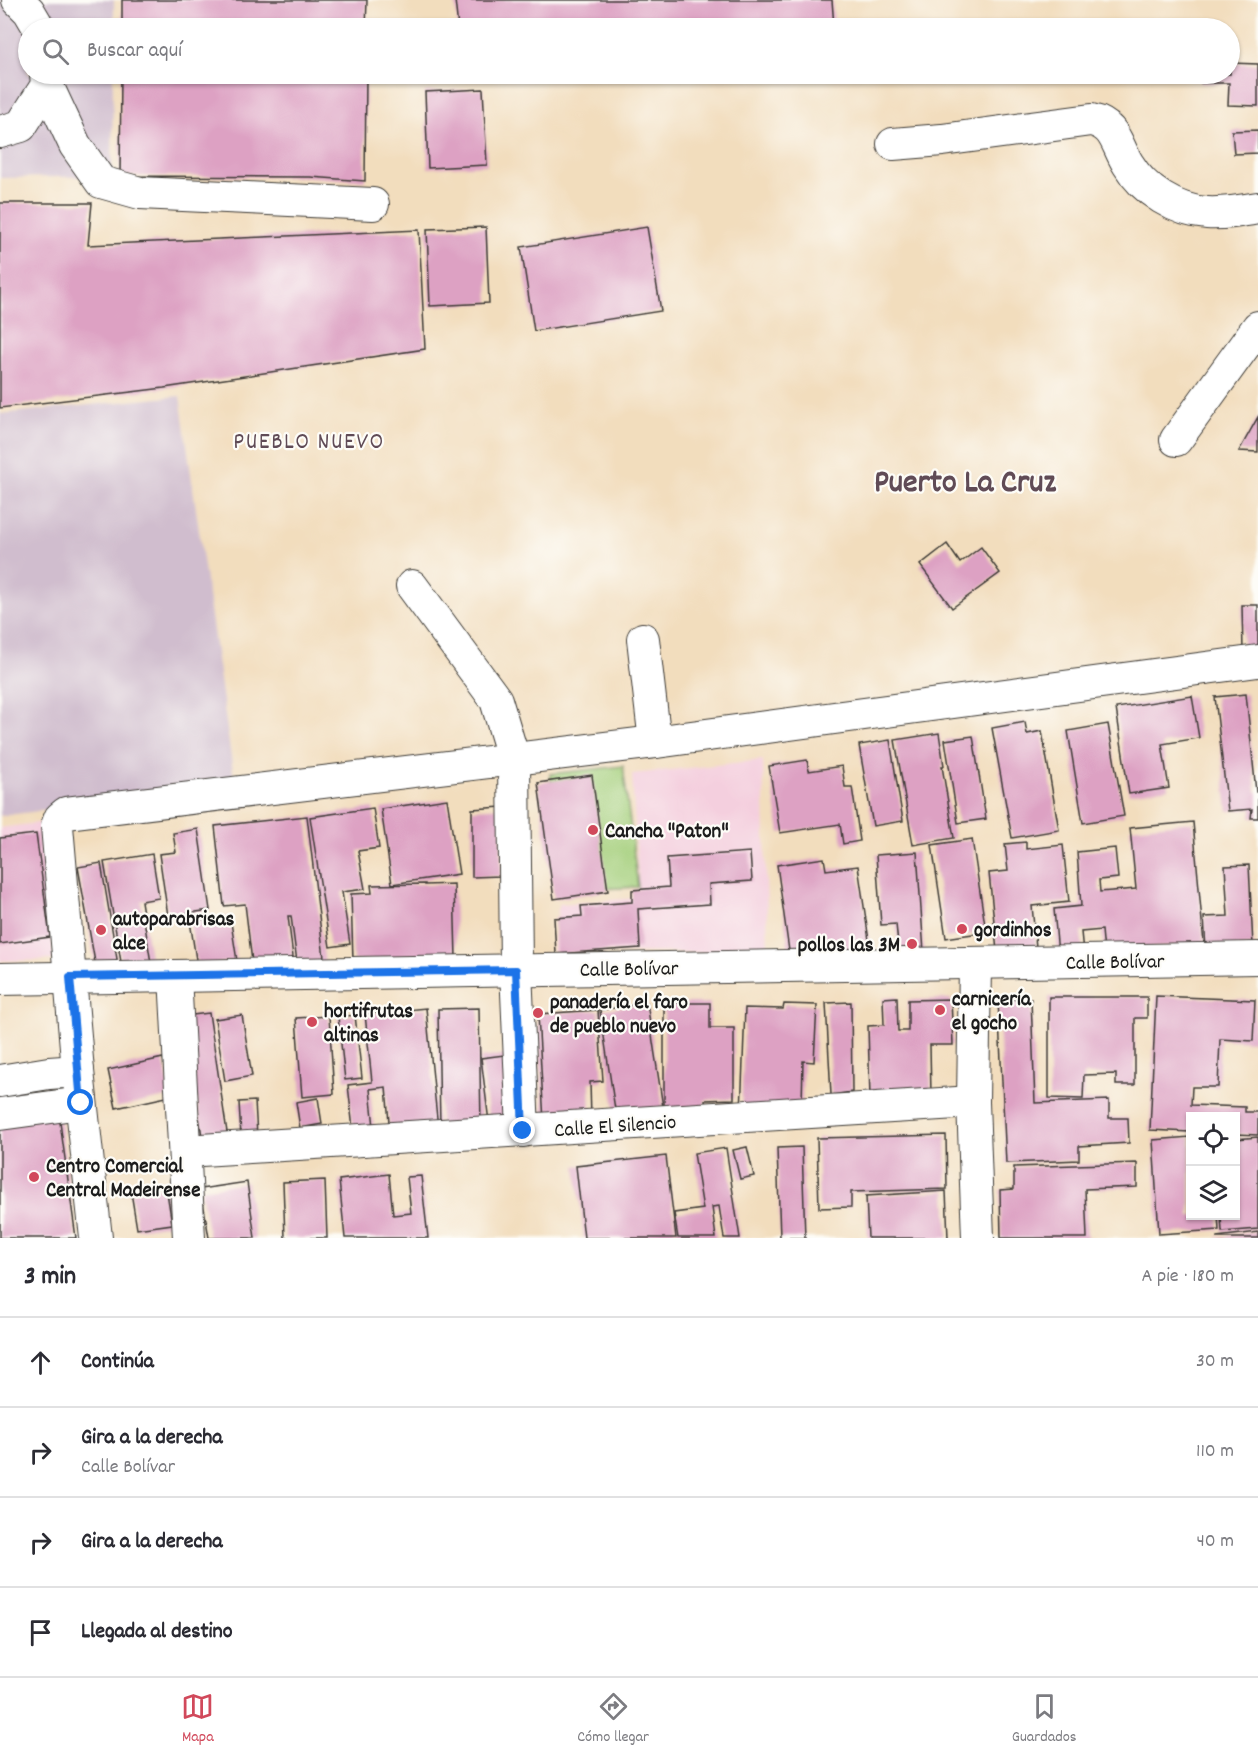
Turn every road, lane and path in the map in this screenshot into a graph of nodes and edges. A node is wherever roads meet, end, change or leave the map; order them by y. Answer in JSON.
{"nodes":[{"id":1,"x":18,"y":0,"type":"edge"},
{"id":2,"x":44,"y":0,"type":"edge"},
{"id":3,"x":33,"y":18,"type":"edge"},
{"id":4,"x":45,"y":18,"type":"edge"},
{"id":5,"x":43,"y":84,"type":"edge"},
{"id":6,"x":48,"y":84,"type":"edge"},
{"id":7,"x":0,"y":132,"type":"edge"},
{"id":8,"x":893,"y":144,"type":"dead end"},
{"id":9,"x":373,"y":204,"type":"dead end"},
{"id":10,"x":1258,"y":208,"type":"edge"},
{"id":11,"x":1258,"y":327,"type":"edge"},
{"id":12,"x":1176,"y":440,"type":"dead end"},
{"id":13,"x":412,"y":586,"type":"dead end"},
{"id":14,"x":643,"y":639,"type":"dead end"},
{"id":15,"x":1258,"y":661,"type":"edge"},
{"id":16,"x":655,"y":742,"type":"junction"},
{"id":17,"x":514,"y":760,"type":"junction"},
{"id":18,"x":1258,"y":958,"type":"edge"},
{"id":19,"x":975,"y":963,"type":"junction"},
{"id":20,"x":516,"y":970,"type":"junction"},
{"id":21,"x":175,"y":976,"type":"junction"},
{"id":22,"x":70,"y":977,"type":"junction"},
{"id":23,"x":0,"y":979,"type":"edge"},
{"id":24,"x":78,"y":1071,"type":"junction"},
{"id":25,"x":0,"y":1081,"type":"edge"},
{"id":26,"x":973,"y":1102,"type":"junction"},
{"id":27,"x":81,"y":1103,"type":"junction"},
{"id":28,"x":0,"y":1114,"type":"edge"},
{"id":29,"x":523,"y":1131,"type":"junction"},
{"id":30,"x":185,"y":1151,"type":"junction"},
{"id":31,"x":96,"y":1238,"type":"edge"},
{"id":32,"x":189,"y":1238,"type":"edge"},
{"id":33,"x":978,"y":1238,"type":"edge"}],
"edges":[{"from":1,"to":3,"type":"street"},
{"from":2,"to":4,"type":"street"},
{"from":5,"to":7,"type":"street"},
{"from":6,"to":9,"type":"street"},
{"from":8,"to":10,"type":"street"},
{"from":11,"to":12,"type":"street"},
{"from":13,"to":17,"type":"street"},
{"from":14,"to":16,"type":"street"},
{"from":15,"to":16,"type":"street"},
{"from":16,"to":17,"type":"street"},
{"from":17,"to":20,"type":"street"},
{"from":17,"to":22,"type":"street"},
{"from":18,"to":19,"type":"street","name":"Calle Bolívar"},
{"from":19,"to":20,"type":"street","name":"Calle Bolívar"},
{"from":19,"to":26,"type":"street"},
{"from":20,"to":21,"type":"street","name":"Calle Bolívar"},
{"from":20,"to":29,"type":"street"},
{"from":21,"to":22,"type":"street","name":"Calle Bolívar"},
{"from":21,"to":30,"type":"street"},
{"from":22,"to":23,"type":"street","name":"Calle Bolívar"},
{"from":22,"to":24,"type":"street"},
{"from":24,"to":25,"type":"street"},
{"from":24,"to":27,"type":"street"},
{"from":26,"to":29,"type":"street","name":"Calle El Silencio"},
{"from":26,"to":33,"type":"street"},
{"from":27,"to":28,"type":"street"},
{"from":27,"to":31,"type":"street"},
{"from":29,"to":30,"type":"street","name":"Calle El Silencio"},
{"from":30,"to":32,"type":"street"}]}
